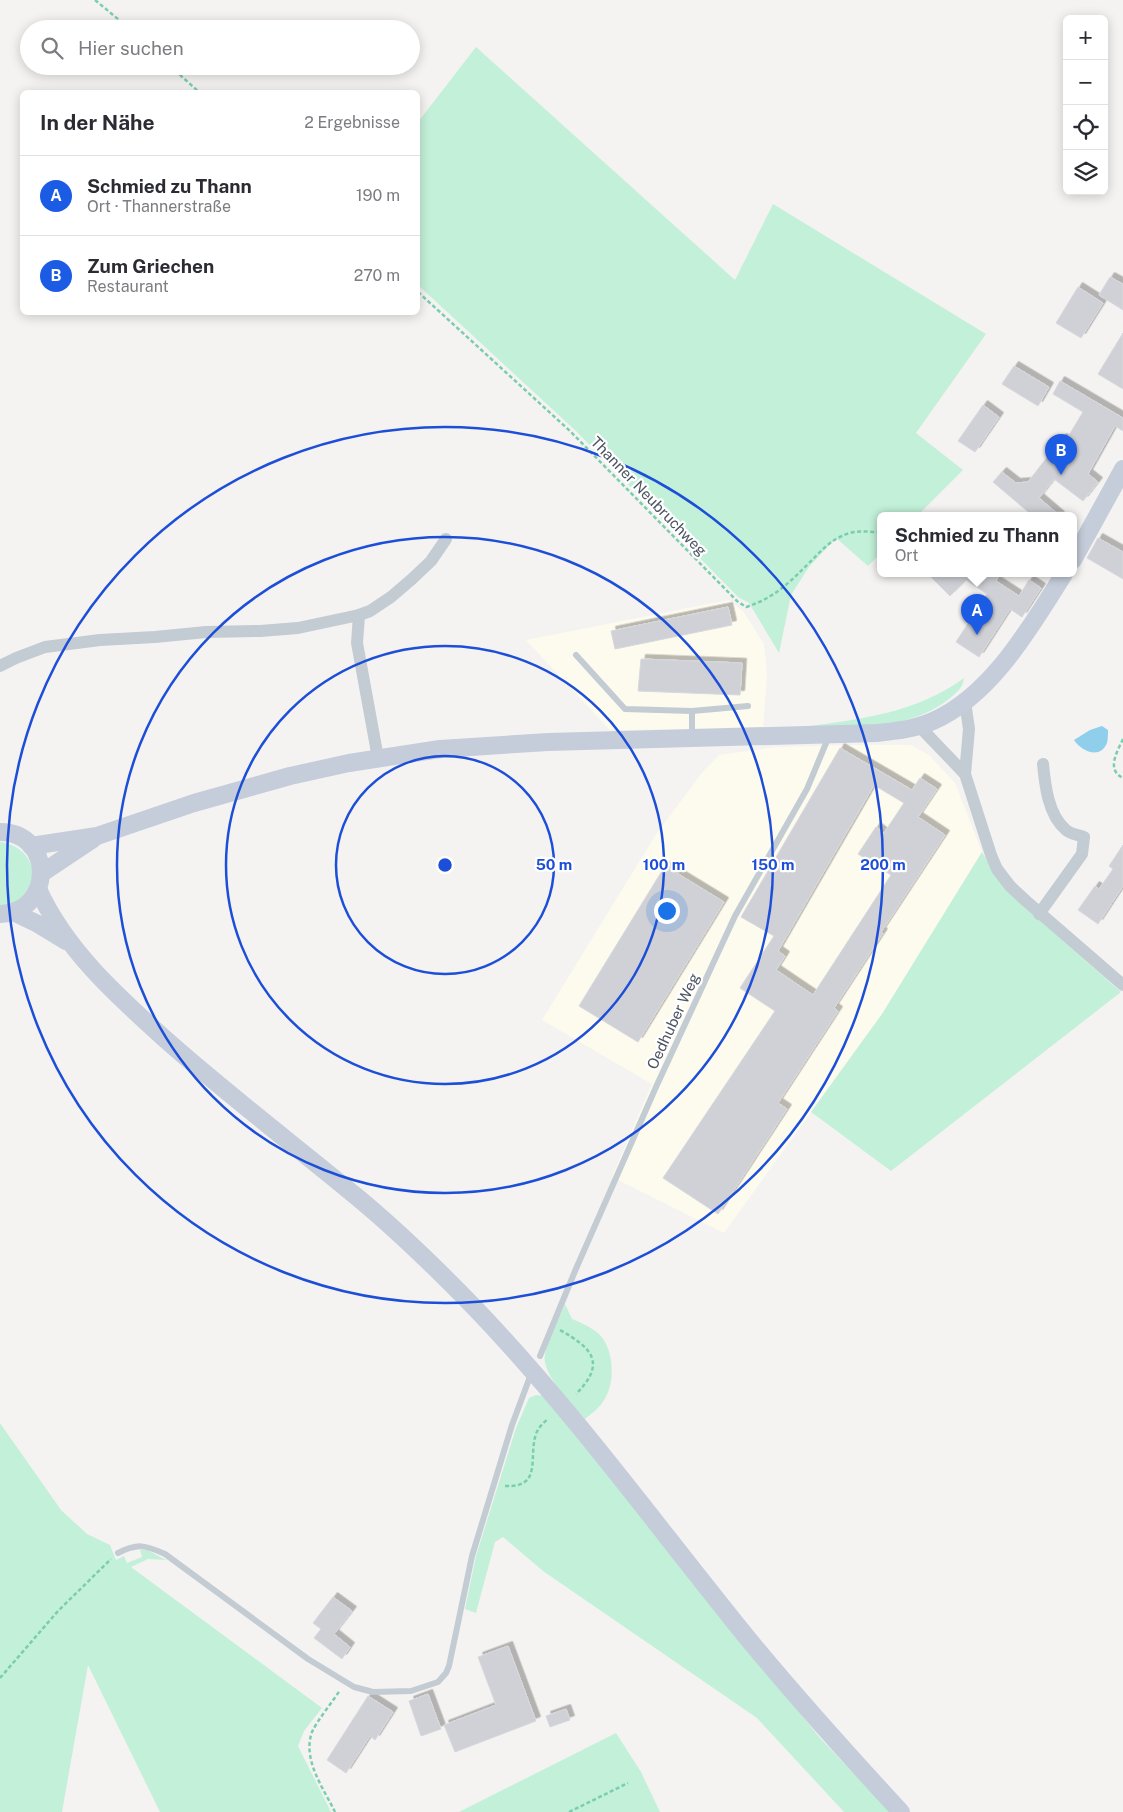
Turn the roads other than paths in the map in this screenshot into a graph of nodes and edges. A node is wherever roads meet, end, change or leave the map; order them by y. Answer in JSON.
{"nodes":[{"id":1,"x":1123,"y":469,"type":"edge"},
{"id":2,"x":446,"y":539,"type":"dead end"},
{"id":3,"x":1077,"y":553,"type":"edge"},
{"id":4,"x":1062,"y":577,"type":"edge"},
{"id":5,"x":359,"y":615,"type":"junction"},
{"id":6,"x":576,"y":655,"type":"dead end"},
{"id":7,"x":0,"y":666,"type":"edge"},
{"id":8,"x":964,"y":702,"type":"junction"},
{"id":9,"x":748,"y":706,"type":"dead end"},
{"id":10,"x":692,"y":711,"type":"junction"},
{"id":11,"x":919,"y":726,"type":"junction"},
{"id":12,"x":829,"y":735,"type":"junction"},
{"id":13,"x":692,"y":737,"type":"junction"},
{"id":14,"x":378,"y":758,"type":"junction"},
{"id":15,"x":1044,"y":764,"type":"dead end"},
{"id":16,"x":965,"y":774,"type":"junction"},
{"id":17,"x":1,"y":831,"type":"edge"},
{"id":18,"x":97,"y":836,"type":"junction"},
{"id":19,"x":31,"y":846,"type":"junction"},
{"id":20,"x":40,"y":881,"type":"junction"},
{"id":21,"x":7,"y":913,"type":"edge"},
{"id":22,"x":1039,"y":914,"type":"junction"},
{"id":23,"x":70,"y":944,"type":"junction"},
{"id":24,"x":1123,"y":985,"type":"edge"},
{"id":25,"x":536,"y":1363,"type":"junction"},
{"id":26,"x":118,"y":1553,"type":"road end"},
{"id":27,"x":901,"y":1812,"type":"edge"}],
"edges":[{"from":1,"to":3,"type":"main road"},
{"from":2,"to":5,"type":"street"},
{"from":4,"to":8,"type":"main road"},
{"from":5,"to":7,"type":"street"},
{"from":5,"to":14,"type":"street"},
{"from":6,"to":10,"type":"lane"},
{"from":8,"to":11,"type":"main road"},
{"from":8,"to":16,"type":"street"},
{"from":9,"to":10,"type":"lane"},
{"from":10,"to":13,"type":"lane"},
{"from":11,"to":12,"type":"main road"},
{"from":11,"to":16,"type":"street"},
{"from":12,"to":13,"type":"main road"},
{"from":12,"to":25,"type":"lane","name":"Oedhuber Weg"},
{"from":13,"to":14,"type":"main road"},
{"from":14,"to":18,"type":"main road"},
{"from":15,"to":22,"type":"street"},
{"from":16,"to":22,"type":"street"},
{"from":17,"to":19,"type":"main road"},
{"from":18,"to":19,"type":"main road"},
{"from":18,"to":20,"type":"main road"},
{"from":19,"to":20,"type":"main road"},
{"from":20,"to":21,"type":"main road"},
{"from":20,"to":23,"type":"main road"},
{"from":21,"to":23,"type":"main road"},
{"from":22,"to":24,"type":"street"},
{"from":23,"to":25,"type":"main road"},
{"from":25,"to":26,"type":"lane","name":"Oedhuber Weg"},
{"from":25,"to":27,"type":"main road"}]}
